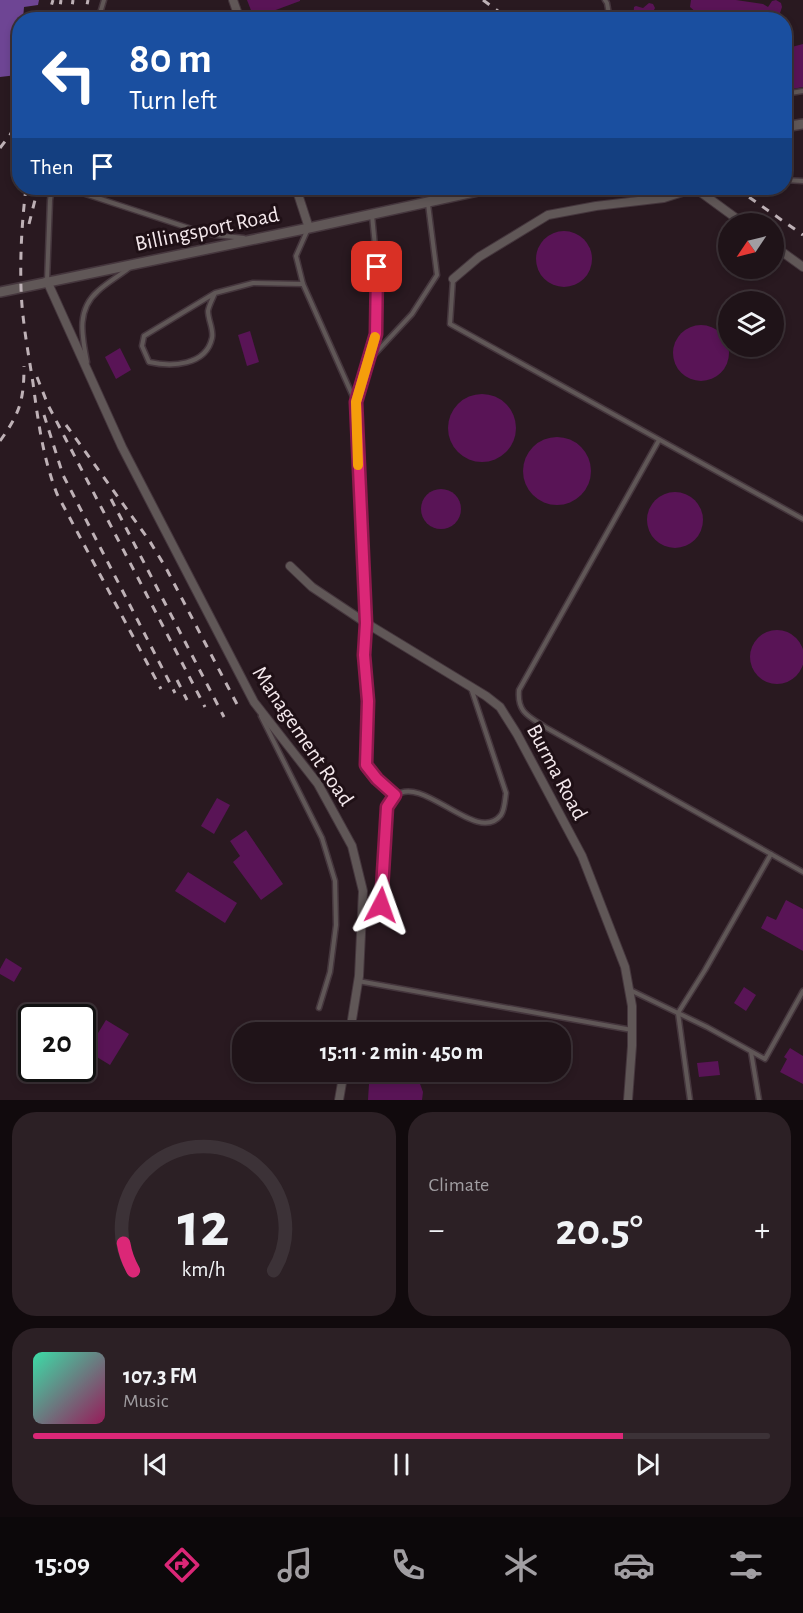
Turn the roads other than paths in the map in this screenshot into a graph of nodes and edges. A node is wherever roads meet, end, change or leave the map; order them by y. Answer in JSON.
{"nodes":[{"id":1,"x":51,"y":195,"type":"edge"},
{"id":2,"x":88,"y":195,"type":"edge"},
{"id":3,"x":298,"y":195,"type":"edge"},
{"id":4,"x":457,"y":195,"type":"edge"},
{"id":5,"x":673,"y":195,"type":"edge"},
{"id":6,"x":704,"y":195,"type":"edge"},
{"id":7,"x":427,"y":201,"type":"junction"},
{"id":8,"x":729,"y":213,"type":"edge"},
{"id":9,"x":372,"y":214,"type":"junction"},
{"id":10,"x":309,"y":228,"type":"junction"},
{"id":11,"x":251,"y":239,"type":"junction"},
{"id":12,"x":784,"y":253,"type":"edge"},
{"id":13,"x":134,"y":263,"type":"junction"},
{"id":14,"x":803,"y":267,"type":"edge"},
{"id":15,"x":453,"y":279,"type":"joint"},
{"id":16,"x":47,"y":281,"type":"junction"},
{"id":17,"x":303,"y":284,"type":"junction"},
{"id":18,"x":0,"y":292,"type":"edge"},
{"id":19,"x":214,"y":293,"type":"junction"},
{"id":20,"x":368,"y":361,"type":"junction"},
{"id":21,"x":89,"y":375,"type":"junction"},
{"id":22,"x":356,"y":402,"type":"junction"},
{"id":23,"x":659,"y":440,"type":"junction"},
{"id":24,"x":803,"y":519,"type":"edge"},
{"id":25,"x":290,"y":566,"type":"dead end"},
{"id":26,"x":366,"y":623,"type":"junction"},
{"id":27,"x":471,"y":687,"type":"junction"},
{"id":28,"x":254,"y":702,"type":"junction"},
{"id":29,"x":395,"y":795,"type":"junction"},
{"id":30,"x":771,"y":854,"type":"junction"},
{"id":31,"x":803,"y":872,"type":"edge"},
{"id":32,"x":381,"y":905,"type":"dead end"},
{"id":33,"x":358,"y":981,"type":"junction"},
{"id":34,"x":629,"y":990,"type":"junction"},
{"id":35,"x":803,"y":991,"type":"edge"},
{"id":36,"x":319,"y":1008,"type":"dead end"},
{"id":37,"x":678,"y":1013,"type":"junction"},
{"id":38,"x":352,"y":1022,"type":"edge"},
{"id":39,"x":632,"y":1030,"type":"junction"},
{"id":40,"x":751,"y":1051,"type":"junction"},
{"id":41,"x":342,"y":1082,"type":"edge"},
{"id":42,"x":339,"y":1100,"type":"edge"},
{"id":43,"x":628,"y":1100,"type":"edge"},
{"id":44,"x":690,"y":1100,"type":"edge"},
{"id":45,"x":759,"y":1100,"type":"edge"}],
"edges":[{"from":1,"to":16,"type":"lane"},
{"from":2,"to":11,"type":"lane"},
{"from":3,"to":10,"type":"street"},
{"from":4,"to":7,"type":"street","name":"Billingsport Road"},
{"from":5,"to":15,"type":"street"},
{"from":6,"to":8,"type":"street"},
{"from":7,"to":9,"type":"street","name":"Billingsport Road"},
{"from":7,"to":20,"type":"lane"},
{"from":9,"to":10,"type":"street","name":"Billingsport Road"},
{"from":9,"to":20,"type":"lane"},
{"from":10,"to":11,"type":"street","name":"Billingsport Road"},
{"from":10,"to":17,"type":"lane"},
{"from":11,"to":13,"type":"street","name":"Billingsport Road"},
{"from":12,"to":14,"type":"street"},
{"from":13,"to":16,"type":"street","name":"Billingsport Road"},
{"from":13,"to":21,"type":"lane"},
{"from":15,"to":23,"type":"lane"},
{"from":16,"to":18,"type":"street","name":"Billingsport Road"},
{"from":16,"to":21,"type":"street","name":"Management Road"},
{"from":17,"to":19,"type":"lane"},
{"from":17,"to":22,"type":"lane"},
{"from":19,"to":19,"type":"lane"},
{"from":20,"to":22,"type":"lane"},
{"from":21,"to":28,"type":"street","name":"Management Road"},
{"from":22,"to":26,"type":"lane"},
{"from":23,"to":24,"type":"lane"},
{"from":23,"to":30,"type":"lane"},
{"from":25,"to":26,"type":"street","name":"Burma Road"},
{"from":26,"to":27,"type":"street","name":"Burma Road"},
{"from":26,"to":29,"type":"lane"},
{"from":27,"to":29,"type":"lane"},
{"from":27,"to":34,"type":"street","name":"Burma Road"},
{"from":28,"to":33,"type":"street","name":"Management Road"},
{"from":28,"to":36,"type":"lane"},
{"from":29,"to":32,"type":"lane"},
{"from":30,"to":31,"type":"lane"},
{"from":30,"to":37,"type":"lane"},
{"from":33,"to":38,"type":"street","name":"Management Road"},
{"from":33,"to":39,"type":"lane"},
{"from":34,"to":37,"type":"lane"},
{"from":34,"to":39,"type":"street","name":"Burma Road"},
{"from":35,"to":40,"type":"lane"},
{"from":37,"to":40,"type":"lane"},
{"from":37,"to":44,"type":"lane"},
{"from":39,"to":43,"type":"street","name":"Burma Road"},
{"from":40,"to":45,"type":"lane"},
{"from":41,"to":42,"type":"street"}]}
